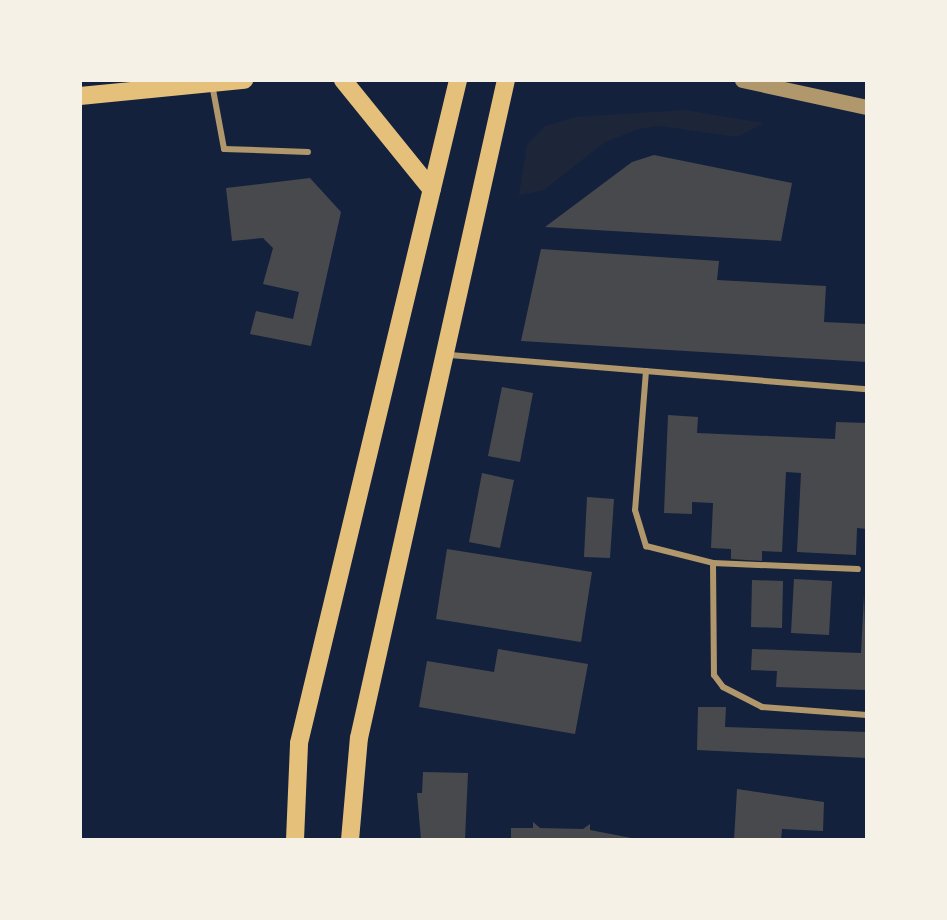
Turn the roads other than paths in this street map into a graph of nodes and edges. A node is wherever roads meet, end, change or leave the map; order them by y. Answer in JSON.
{"nodes":[{"id":1,"x":244,"y":80,"type":"edge"},
{"id":2,"x":343,"y":80,"type":"edge"},
{"id":3,"x":458,"y":80,"type":"edge"},
{"id":4,"x":506,"y":80,"type":"edge"},
{"id":5,"x":742,"y":80,"type":"edge"},
{"id":6,"x":212,"y":83,"type":"junction"},
{"id":7,"x":80,"y":96,"type":"edge"},
{"id":8,"x":867,"y":108,"type":"edge"},
{"id":9,"x":308,"y":152,"type":"dead end"},
{"id":10,"x":432,"y":190,"type":"junction"},
{"id":11,"x":444,"y":355,"type":"junction"},
{"id":12,"x":646,"y":371,"type":"junction"},
{"id":13,"x":867,"y":389,"type":"edge"},
{"id":14,"x":713,"y":563,"type":"junction"},
{"id":15,"x":858,"y":569,"type":"dead end"},
{"id":16,"x":867,"y":714,"type":"edge"},
{"id":17,"x":295,"y":840,"type":"edge"},
{"id":18,"x":350,"y":840,"type":"edge"}],
"edges":[{"from":1,"to":6,"type":"main road"},
{"from":2,"to":10,"type":"main road"},
{"from":3,"to":10,"type":"main road"},
{"from":4,"to":11,"type":"main road"},
{"from":5,"to":8,"type":"street"},
{"from":6,"to":7,"type":"main road"},
{"from":6,"to":9,"type":"lane"},
{"from":10,"to":17,"type":"main road"},
{"from":11,"to":12,"type":"lane"},
{"from":11,"to":18,"type":"main road"},
{"from":12,"to":13,"type":"lane"},
{"from":12,"to":14,"type":"lane"},
{"from":14,"to":15,"type":"lane"},
{"from":14,"to":16,"type":"lane"}]}
